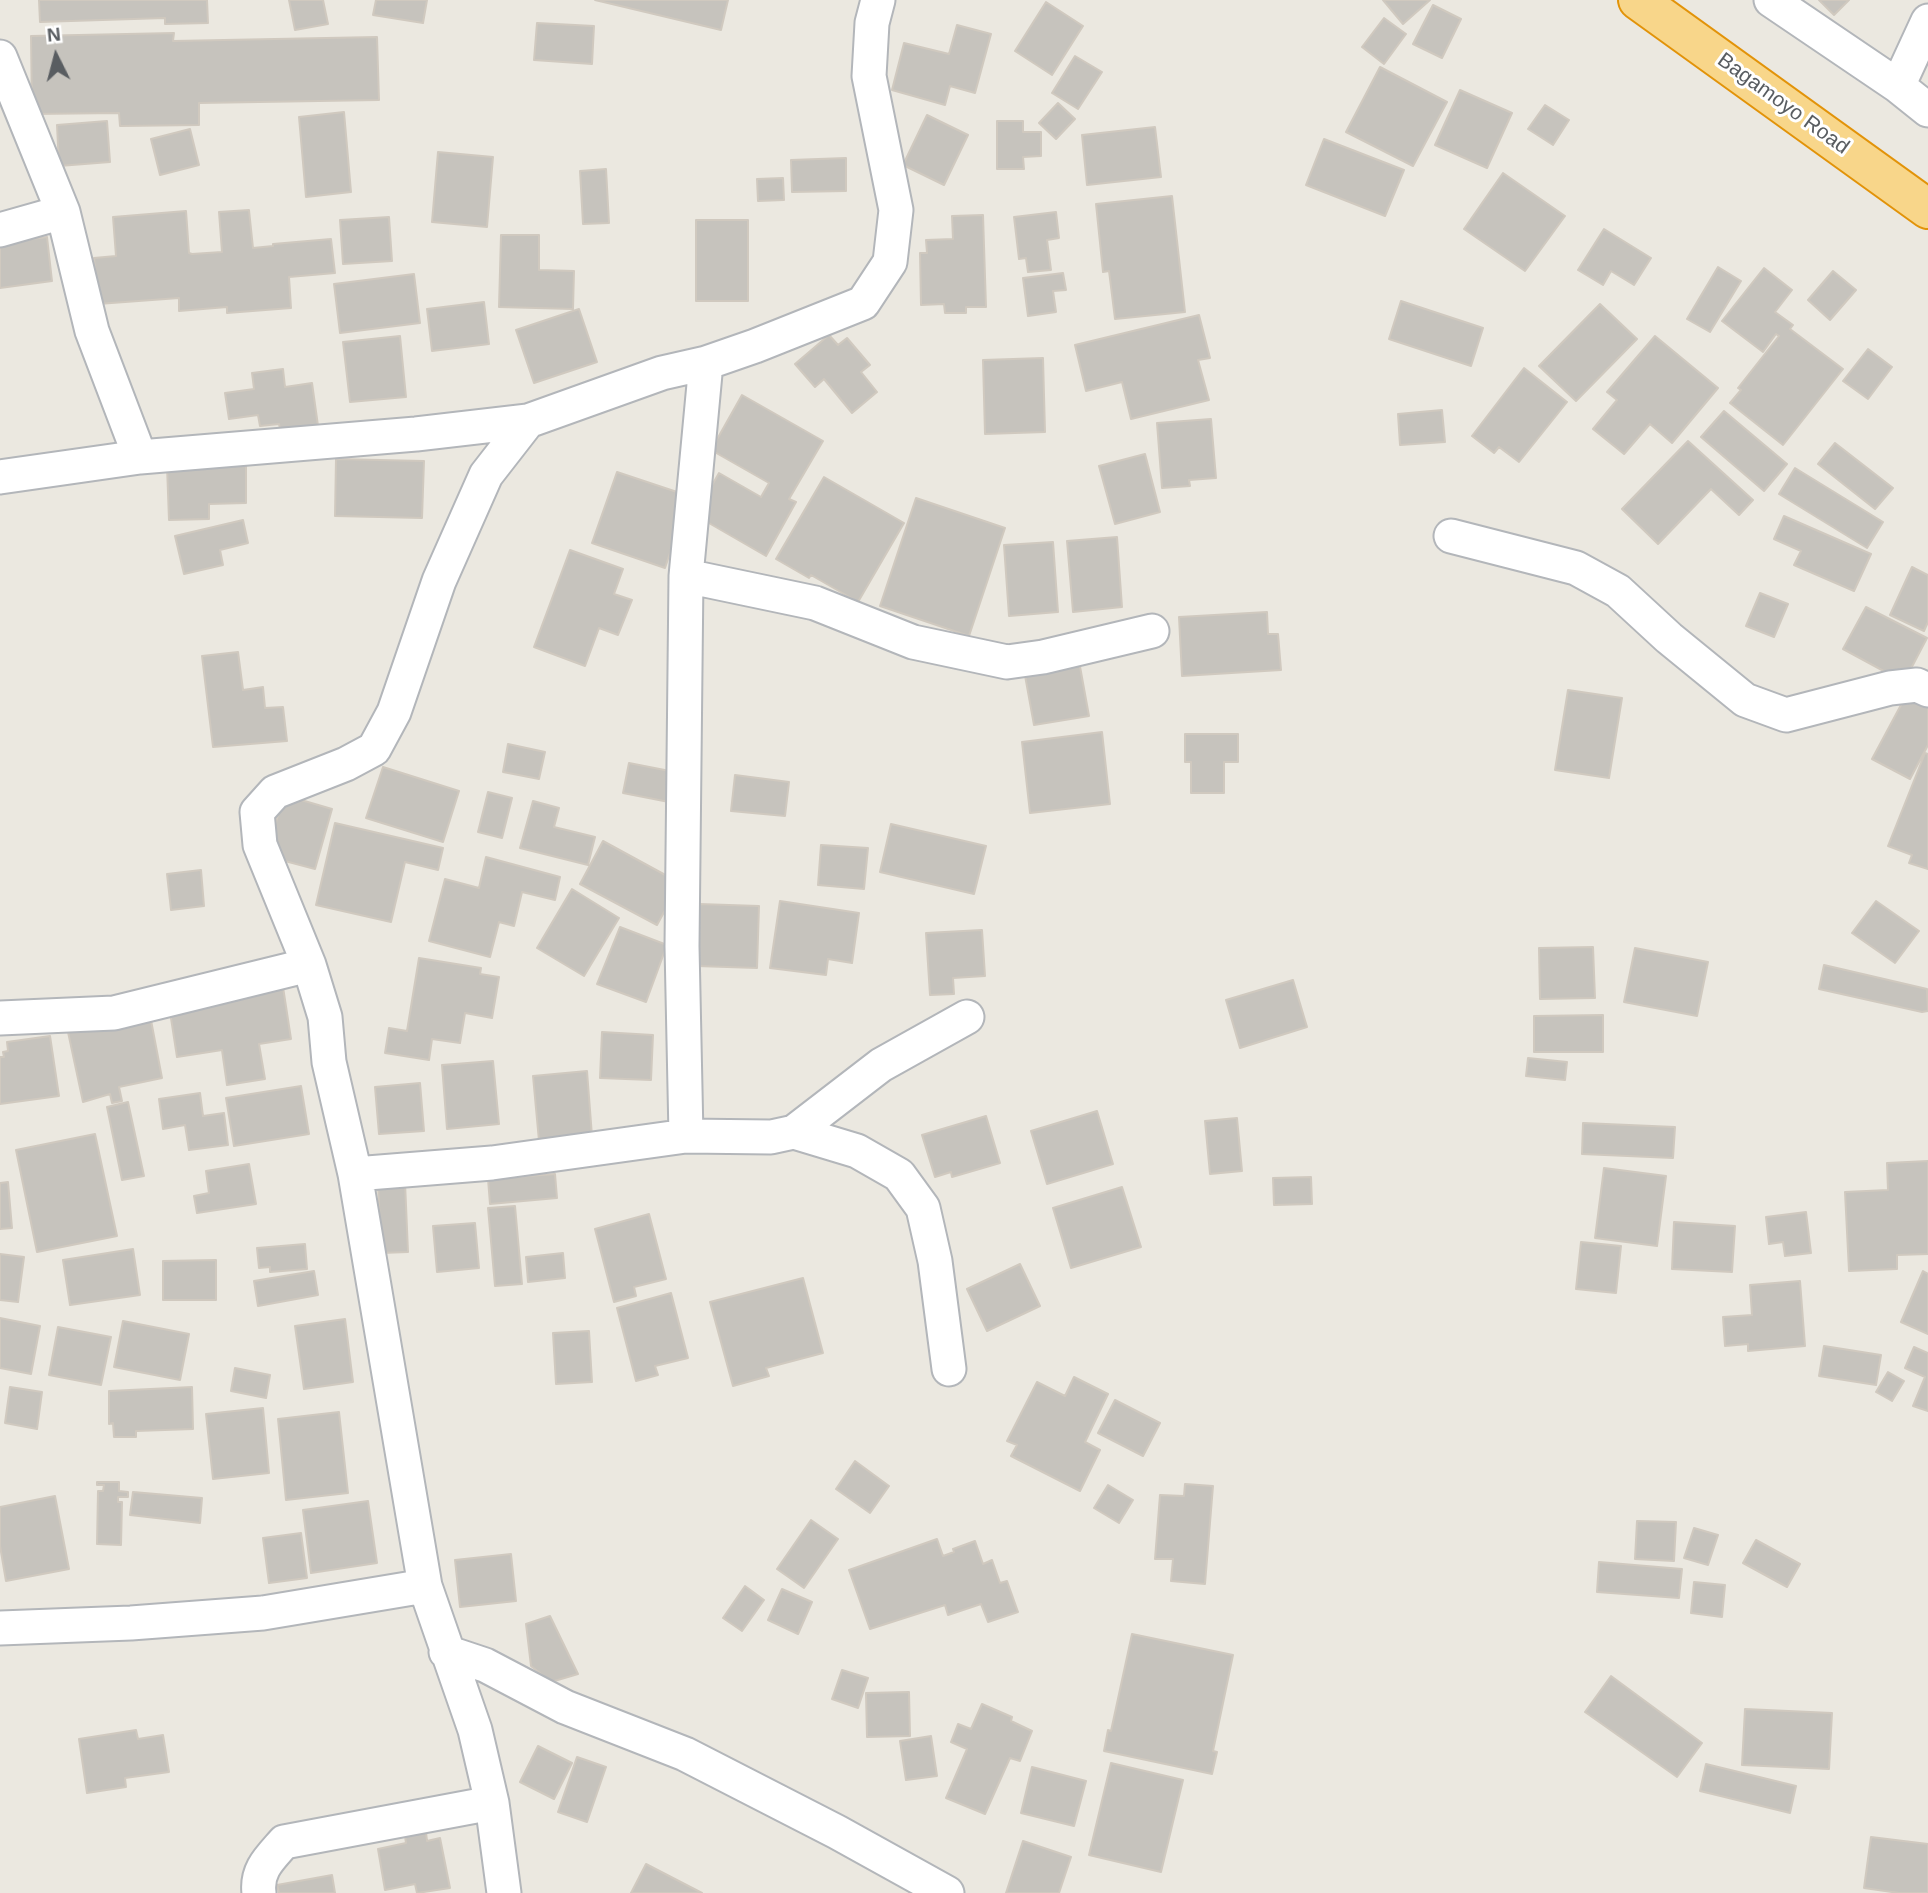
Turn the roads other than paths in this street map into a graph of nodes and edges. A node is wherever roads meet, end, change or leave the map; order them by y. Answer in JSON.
{"nodes":[{"id":1,"x":878,"y":0,"type":"edge"},
{"id":2,"x":1638,"y":0,"type":"edge"},
{"id":3,"x":1771,"y":0,"type":"edge"},
{"id":4,"x":1928,"y":22,"type":"edge"},
{"id":5,"x":0,"y":57,"type":"edge"},
{"id":6,"x":1898,"y":86,"type":"junction"},
{"id":7,"x":1928,"y":110,"type":"edge"},
{"id":8,"x":1926,"y":205,"type":"edge"},
{"id":9,"x":63,"y":212,"type":"junction"},
{"id":10,"x":0,"y":229,"type":"edge"},
{"id":11,"x":706,"y":363,"type":"junction"},
{"id":12,"x":528,"y":421,"type":"junction"},
{"id":13,"x":140,"y":457,"type":"junction"},
{"id":14,"x":0,"y":478,"type":"edge"},
{"id":15,"x":1451,"y":536,"type":"dead end"},
{"id":16,"x":686,"y":576,"type":"junction"},
{"id":17,"x":1152,"y":631,"type":"dead end"},
{"id":18,"x":1928,"y":690,"type":"edge"},
{"id":19,"x":309,"y":965,"type":"junction"},
{"id":20,"x":967,"y":1017,"type":"dead end"},
{"id":21,"x":0,"y":1018,"type":"edge"},
{"id":22,"x":794,"y":1132,"type":"junction"},
{"id":23,"x":686,"y":1136,"type":"junction"},
{"id":24,"x":355,"y":1174,"type":"junction"},
{"id":25,"x":948,"y":1369,"type":"dead end"},
{"id":26,"x":425,"y":1586,"type":"junction"},
{"id":27,"x":0,"y":1628,"type":"edge"},
{"id":28,"x":446,"y":1652,"type":"junction"},
{"id":29,"x":492,"y":1803,"type":"junction"},
{"id":30,"x":260,"y":1893,"type":"edge"},
{"id":31,"x":504,"y":1893,"type":"edge"},
{"id":32,"x":947,"y":1893,"type":"edge"}],
"edges":[{"from":1,"to":11,"type":"street"},
{"from":2,"to":8,"type":"highway","name":"Bagamoyo Road"},
{"from":3,"to":6,"type":"street"},
{"from":4,"to":6,"type":"street"},
{"from":5,"to":9,"type":"street"},
{"from":6,"to":7,"type":"street"},
{"from":9,"to":10,"type":"street"},
{"from":9,"to":13,"type":"street"},
{"from":11,"to":12,"type":"street"},
{"from":11,"to":16,"type":"street"},
{"from":12,"to":13,"type":"street"},
{"from":12,"to":19,"type":"street"},
{"from":13,"to":14,"type":"street"},
{"from":15,"to":18,"type":"street"},
{"from":16,"to":17,"type":"street"},
{"from":16,"to":23,"type":"street"},
{"from":19,"to":21,"type":"street"},
{"from":19,"to":24,"type":"street"},
{"from":20,"to":22,"type":"street"},
{"from":22,"to":23,"type":"street"},
{"from":22,"to":25,"type":"street"},
{"from":23,"to":24,"type":"street"},
{"from":24,"to":26,"type":"street"},
{"from":26,"to":27,"type":"street"},
{"from":26,"to":28,"type":"street"},
{"from":28,"to":29,"type":"street"},
{"from":28,"to":32,"type":"street"},
{"from":29,"to":30,"type":"street"},
{"from":29,"to":31,"type":"street"}]}
